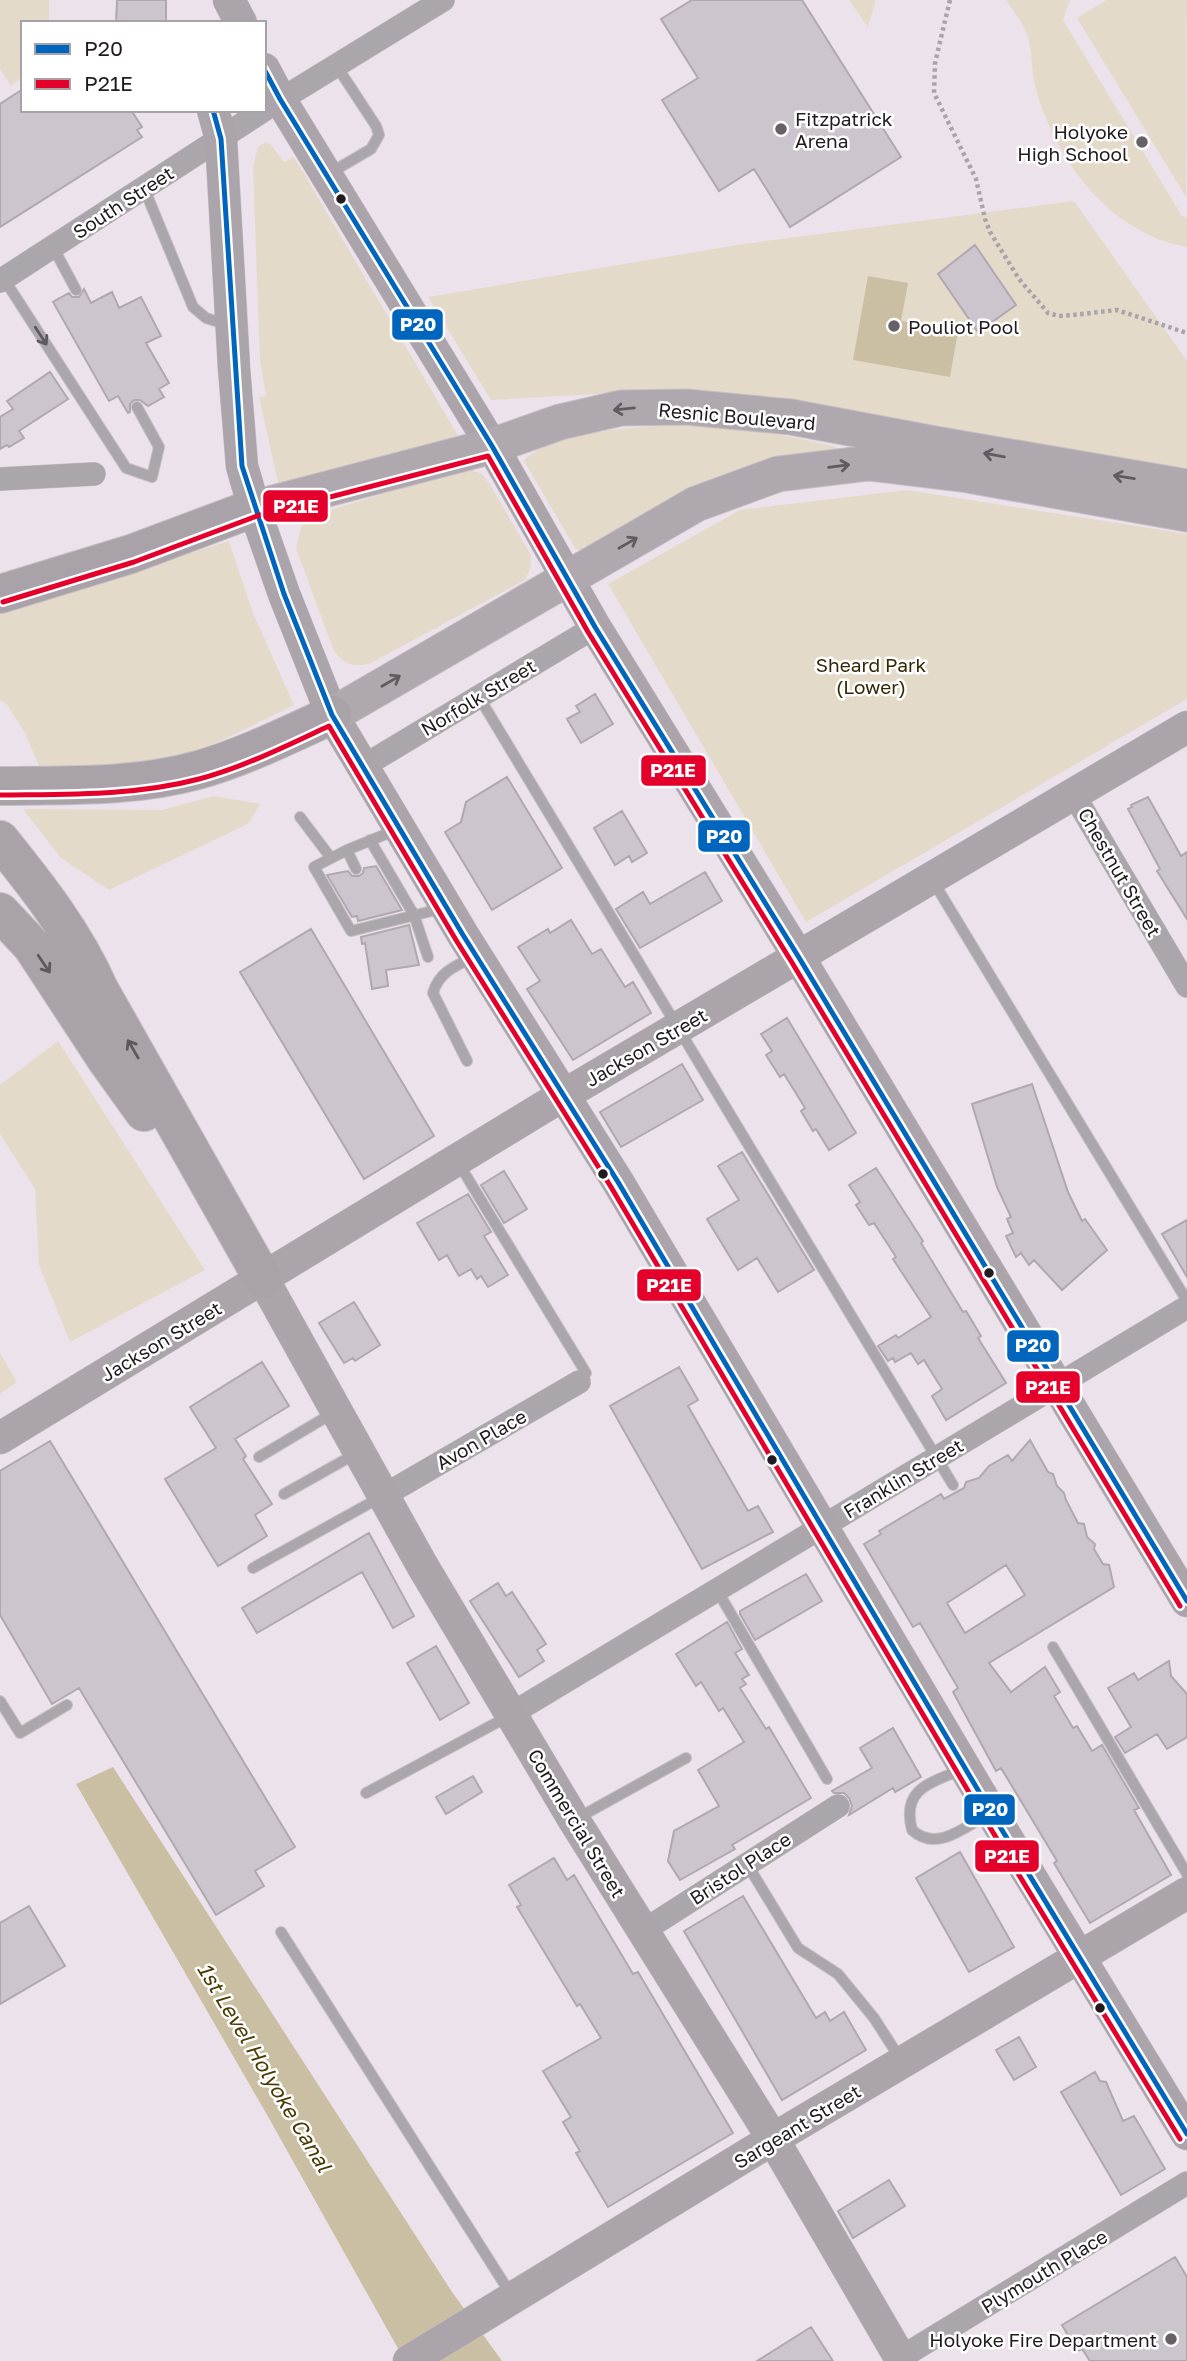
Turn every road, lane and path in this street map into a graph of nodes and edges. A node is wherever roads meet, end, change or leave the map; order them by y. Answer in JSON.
{"nodes":[{"id":1,"x":226,"y":0,"type":"edge"},
{"id":2,"x":443,"y":0,"type":"edge"},
{"id":3,"x":950,"y":0,"type":"edge"},
{"id":4,"x":221,"y":21,"type":"edge"},
{"id":5,"x":228,"y":21,"type":"edge"},
{"id":6,"x":240,"y":21,"type":"edge"},
{"id":7,"x":336,"y":65,"type":"junction"},
{"id":8,"x":266,"y":86,"type":"edge"},
{"id":9,"x":268,"y":104,"type":"edge"},
{"id":10,"x":249,"y":112,"type":"edge"},
{"id":11,"x":217,"y":125,"type":"edge"},
{"id":12,"x":327,"y":174,"type":"junction"},
{"id":13,"x":144,"y":188,"type":"junction"},
{"id":14,"x":53,"y":247,"type":"junction"},
{"id":15,"x":2,"y":280,"type":"edge"},
{"id":16,"x":76,"y":290,"type":"dead end"},
{"id":17,"x":231,"y":326,"type":"junction"},
{"id":18,"x":1187,"y":333,"type":"edge"},
{"id":19,"x":137,"y":407,"type":"dead end"},
{"id":20,"x":492,"y":446,"type":"junction"},
{"id":21,"x":94,"y":474,"type":"dead end"},
{"id":22,"x":0,"y":479,"type":"edge"},
{"id":23,"x":1187,"y":487,"type":"edge"},
{"id":24,"x":254,"y":508,"type":"junction"},
{"id":25,"x":1187,"y":514,"type":"edge"},
{"id":26,"x":0,"y":568,"type":"edge"},
{"id":27,"x":55,"y":576,"type":"junction"},
{"id":28,"x":569,"y":578,"type":"junction"},
{"id":29,"x":0,"y":594,"type":"edge"},
{"id":30,"x":595,"y":627,"type":"junction"},
{"id":31,"x":479,"y":696,"type":"junction"},
{"id":32,"x":332,"y":715,"type":"junction"},
{"id":33,"x":1187,"y":727,"type":"edge"},
{"id":34,"x":362,"y":767,"type":"junction"},
{"id":35,"x":0,"y":786,"type":"edge"},
{"id":36,"x":1074,"y":795,"type":"junction"},
{"id":37,"x":300,"y":817,"type":"dead end"},
{"id":38,"x":384,"y":834,"type":"junction"},
{"id":39,"x":0,"y":840,"type":"edge"},
{"id":40,"x":347,"y":849,"type":"junction"},
{"id":41,"x":331,"y":858,"type":"junction"},
{"id":42,"x":356,"y":869,"type":"dead end"},
{"id":43,"x":931,"y":878,"type":"junction"},
{"id":44,"x":446,"y":907,"type":"junction"},
{"id":45,"x":0,"y":912,"type":"edge"},
{"id":46,"x":414,"y":915,"type":"junction"},
{"id":47,"x":477,"y":956,"type":"junction"},
{"id":48,"x":798,"y":956,"type":"junction"},
{"id":49,"x":428,"y":957,"type":"dead end"},
{"id":50,"x":1187,"y":986,"type":"edge"},
{"id":51,"x":678,"y":1028,"type":"junction"},
{"id":52,"x":467,"y":1061,"type":"dead end"},
{"id":53,"x":564,"y":1096,"type":"junction"},
{"id":54,"x":457,"y":1161,"type":"junction"},
{"id":55,"x":263,"y":1279,"type":"junction"},
{"id":56,"x":1187,"y":1301,"type":"edge"},
{"id":57,"x":1187,"y":1307,"type":"edge"},
{"id":58,"x":579,"y":1382,"type":"joint"},
{"id":59,"x":1057,"y":1386,"type":"junction"},
{"id":60,"x":336,"y":1412,"type":"junction"},
{"id":61,"x":0,"y":1438,"type":"edge"},
{"id":62,"x":359,"y":1451,"type":"junction"},
{"id":63,"x":260,"y":1457,"type":"dead end"},
{"id":64,"x":936,"y":1458,"type":"junction"},
{"id":65,"x":953,"y":1485,"type":"dead end"},
{"id":66,"x":284,"y":1494,"type":"dead end"},
{"id":67,"x":383,"y":1496,"type":"junction"},
{"id":68,"x":821,"y":1527,"type":"junction"},
{"id":69,"x":253,"y":1567,"type":"dead end"},
{"id":70,"x":717,"y":1590,"type":"junction"},
{"id":71,"x":1187,"y":1601,"type":"edge"},
{"id":72,"x":1053,"y":1647,"type":"dead end"},
{"id":73,"x":0,"y":1701,"type":"edge"},
{"id":74,"x":67,"y":1704,"type":"dead end"},
{"id":75,"x":511,"y":1714,"type":"junction"},
{"id":76,"x":686,"y":1758,"type":"dead end"},
{"id":77,"x":965,"y":1768,"type":"junction"},
{"id":78,"x":827,"y":1779,"type":"dead end"},
{"id":79,"x":366,"y":1793,"type":"dead end"},
{"id":80,"x":838,"y":1806,"type":"dead end"},
{"id":81,"x":992,"y":1812,"type":"junction"},
{"id":82,"x":574,"y":1820,"type":"junction"},
{"id":83,"x":747,"y":1864,"type":"junction"},
{"id":84,"x":1187,"y":1874,"type":"edge"},
{"id":85,"x":1187,"y":1893,"type":"edge"},
{"id":86,"x":643,"y":1931,"type":"junction"},
{"id":87,"x":281,"y":1932,"type":"dead end"},
{"id":88,"x":1079,"y":1958,"type":"junction"},
{"id":89,"x":902,"y":2062,"type":"junction"},
{"id":90,"x":1187,"y":2134,"type":"edge"},
{"id":91,"x":773,"y":2139,"type":"junction"},
{"id":92,"x":1187,"y":2183,"type":"edge"},
{"id":93,"x":513,"y":2298,"type":"junction"},
{"id":94,"x":901,"y":2360,"type":"edge"},
{"id":95,"x":409,"y":2361,"type":"edge"}],
"edges":[{"from":1,"to":4,"type":"main road"},
{"from":1,"to":5,"type":"main road"},
{"from":1,"to":6,"type":"main road"},
{"from":2,"to":7,"type":"street","name":"South Street"},
{"from":3,"to":18,"type":"path"},
{"from":7,"to":9,"type":"street","name":"South Street"},
{"from":7,"to":12,"type":"lane"},
{"from":8,"to":9,"type":"main road"},
{"from":9,"to":12,"type":"main road"},
{"from":10,"to":11,"type":"street","name":"South Street"},
{"from":11,"to":13,"type":"street","name":"South Street"},
{"from":11,"to":17,"type":"main road"},
{"from":12,"to":20,"type":"main road"},
{"from":13,"to":14,"type":"street","name":"South Street"},
{"from":13,"to":17,"type":"lane"},
{"from":14,"to":15,"type":"street","name":"South Street"},
{"from":14,"to":16,"type":"lane"},
{"from":15,"to":19,"type":"lane","one_way":true},
{"from":17,"to":24,"type":"main road"},
{"from":23,"to":20,"type":"main road","name":"Resnic Boulevard","one_way":true},
{"from":20,"to":24,"type":"main road","name":"Resnic Boulevard"},
{"from":20,"to":28,"type":"main road"},
{"from":21,"to":22,"type":"street"},
{"from":24,"to":27,"type":"highway"},
{"from":24,"to":32,"type":"main road"},
{"from":28,"to":25,"type":"main road","one_way":true},
{"from":26,"to":27,"type":"highway"},
{"from":27,"to":29,"type":"highway"},
{"from":28,"to":30,"type":"main road"},
{"from":32,"to":28,"type":"main road","one_way":true},
{"from":30,"to":31,"type":"street","name":"Norfolk Street"},
{"from":30,"to":48,"type":"main road"},
{"from":31,"to":34,"type":"street","name":"Norfolk Street"},
{"from":31,"to":51,"type":"lane"},
{"from":32,"to":34,"type":"main road"},
{"from":32,"to":35,"type":"highway"},
{"from":33,"to":36,"type":"main road","name":"Jackson Street"},
{"from":34,"to":38,"type":"main road"},
{"from":36,"to":43,"type":"main road","name":"Jackson Street"},
{"from":36,"to":50,"type":"street","name":"Chestnut Street"},
{"from":37,"to":41,"type":"lane"},
{"from":38,"to":40,"type":"lane"},
{"from":38,"to":44,"type":"main road"},
{"from":38,"to":46,"type":"lane"},
{"from":55,"to":39,"type":"highway","one_way":true},
{"from":40,"to":41,"type":"lane"},
{"from":40,"to":42,"type":"lane"},
{"from":41,"to":46,"type":"lane"},
{"from":43,"to":48,"type":"main road","name":"Jackson Street"},
{"from":43,"to":56,"type":"lane"},
{"from":44,"to":46,"type":"lane"},
{"from":44,"to":47,"type":"main road"},
{"from":45,"to":55,"type":"highway","one_way":true},
{"from":46,"to":49,"type":"lane"},
{"from":47,"to":52,"type":"lane"},
{"from":47,"to":53,"type":"main road"},
{"from":48,"to":51,"type":"main road","name":"Jackson Street"},
{"from":48,"to":59,"type":"main road"},
{"from":51,"to":53,"type":"main road","name":"Jackson Street"},
{"from":51,"to":64,"type":"lane"},
{"from":53,"to":54,"type":"main road","name":"Jackson Street"},
{"from":53,"to":68,"type":"main road"},
{"from":54,"to":55,"type":"main road","name":"Jackson Street"},
{"from":54,"to":58,"type":"lane"},
{"from":55,"to":60,"type":"main road","name":"Commercial Street"},
{"from":55,"to":61,"type":"main road","name":"Jackson Street"},
{"from":57,"to":59,"type":"street","name":"Franklin Street"},
{"from":58,"to":67,"type":"street","name":"Avon Place"},
{"from":59,"to":64,"type":"street","name":"Franklin Street"},
{"from":59,"to":71,"type":"main road"},
{"from":60,"to":62,"type":"main road","name":"Commercial Street"},
{"from":60,"to":63,"type":"lane"},
{"from":62,"to":66,"type":"lane"},
{"from":62,"to":67,"type":"main road","name":"Commercial Street"},
{"from":64,"to":65,"type":"lane"},
{"from":64,"to":68,"type":"street","name":"Franklin Street"},
{"from":67,"to":69,"type":"lane"},
{"from":67,"to":75,"type":"main road","name":"Commercial Street"},
{"from":68,"to":70,"type":"street","name":"Franklin Street"},
{"from":68,"to":77,"type":"main road"},
{"from":70,"to":75,"type":"street","name":"Franklin Street"},
{"from":70,"to":78,"type":"lane"},
{"from":72,"to":84,"type":"lane"},
{"from":73,"to":74,"type":"lane"},
{"from":75,"to":79,"type":"lane"},
{"from":75,"to":82,"type":"main road","name":"Commercial Street"},
{"from":76,"to":82,"type":"lane"},
{"from":77,"to":81,"type":"main road"},
{"from":77,"to":81,"type":"lane"},
{"from":80,"to":83,"type":"street","name":"Bristol Place"},
{"from":81,"to":88,"type":"main road"},
{"from":82,"to":86,"type":"main road","name":"Commercial Street"},
{"from":83,"to":86,"type":"street","name":"Bristol Place"},
{"from":83,"to":89,"type":"lane"},
{"from":85,"to":88,"type":"main road","name":"Sargeant Street"},
{"from":86,"to":91,"type":"main road","name":"Commercial Street"},
{"from":87,"to":93,"type":"lane"},
{"from":88,"to":89,"type":"main road","name":"Sargeant Street"},
{"from":88,"to":90,"type":"main road"},
{"from":89,"to":91,"type":"main road","name":"Sargeant Street"},
{"from":91,"to":93,"type":"main road","name":"Sargeant Street"},
{"from":91,"to":94,"type":"main road","name":"Commercial Street"},
{"from":92,"to":94,"type":"street","name":"Plymouth Place"},
{"from":93,"to":95,"type":"main road","name":"Sargeant Street"}]}
